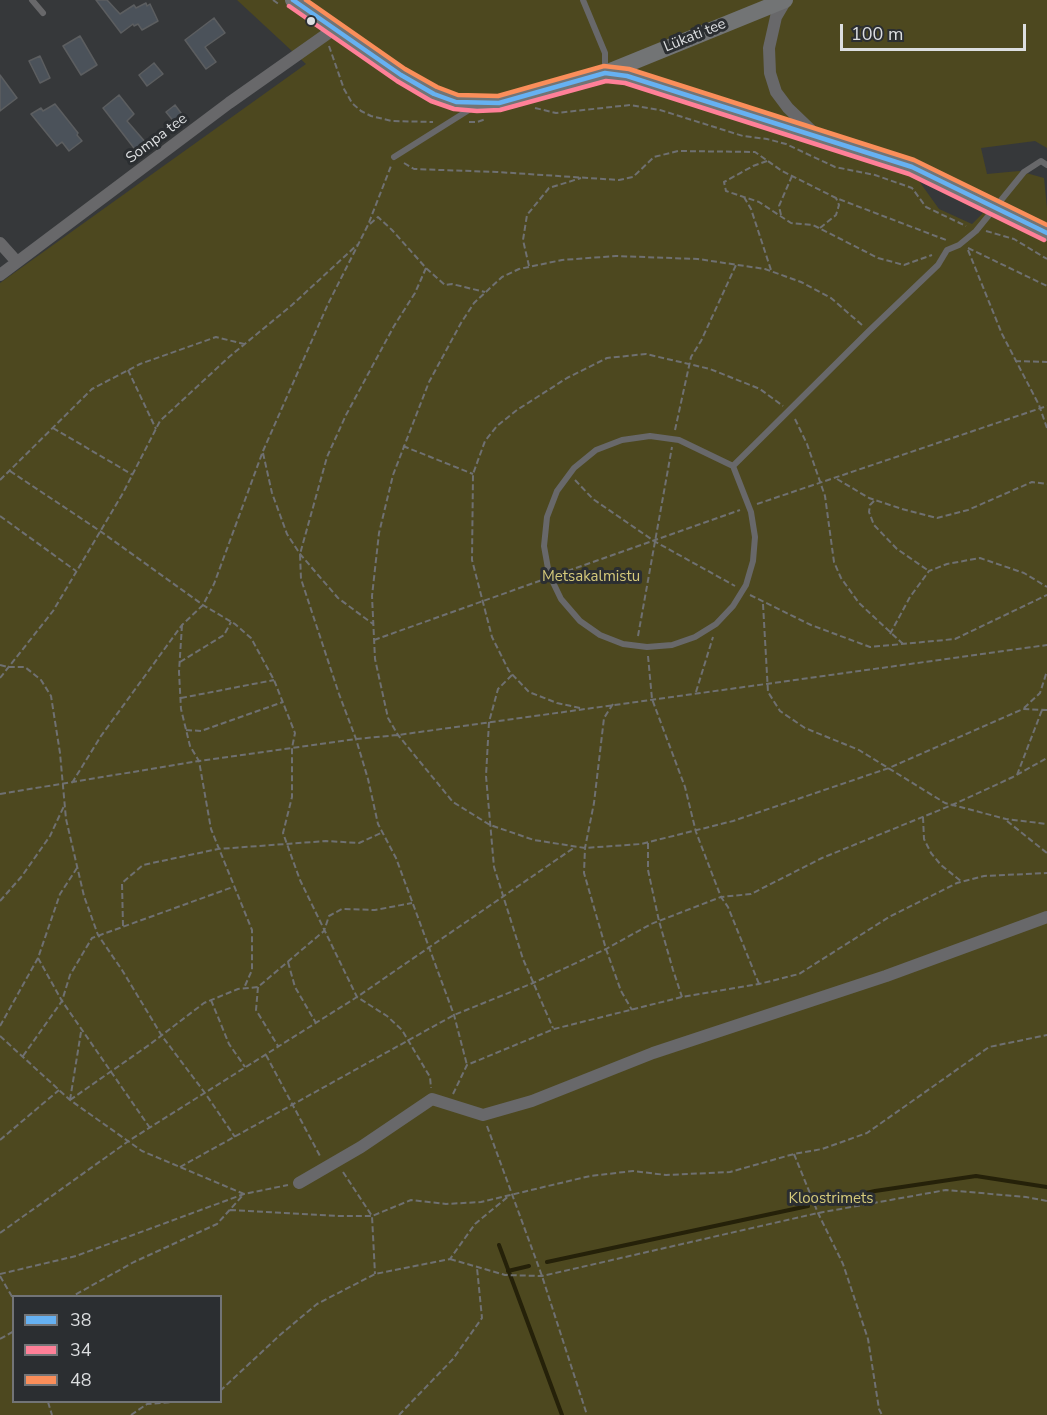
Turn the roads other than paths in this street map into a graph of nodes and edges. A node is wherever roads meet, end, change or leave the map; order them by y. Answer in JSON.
{"nodes":[{"id":1,"x":32,"y":0,"type":"edge"},
{"id":2,"x":293,"y":0,"type":"edge"},
{"id":3,"x":583,"y":0,"type":"edge"},
{"id":4,"x":786,"y":0,"type":"edge"},
{"id":5,"x":43,"y":13,"type":"dead end"},
{"id":6,"x":334,"y":29,"type":"junction"},
{"id":7,"x":605,"y":74,"type":"junction"},
{"id":8,"x":478,"y":104,"type":"junction"},
{"id":9,"x":817,"y":136,"type":"junction"},
{"id":10,"x":394,"y":157,"type":"road end"},
{"id":11,"x":1047,"y":165,"type":"edge"},
{"id":12,"x":996,"y":207,"type":"junction"},
{"id":13,"x":1047,"y":233,"type":"edge"},
{"id":14,"x":0,"y":243,"type":"edge"},
{"id":15,"x":18,"y":262,"type":"junction"},
{"id":16,"x":0,"y":275,"type":"edge"},
{"id":17,"x":733,"y":466,"type":"junction"},
{"id":18,"x":1047,"y":917,"type":"edge"},
{"id":19,"x":299,"y":1183,"type":"road end"}],
"edges":[{"from":1,"to":5,"type":"lane"},
{"from":2,"to":6,"type":"main road","name":"Lükati tee"},
{"from":3,"to":7,"type":"lane"},
{"from":4,"to":7,"type":"main road","name":"Lükati tee"},
{"from":4,"to":9,"type":"street"},
{"from":6,"to":8,"type":"main road","name":"Lükati tee"},
{"from":6,"to":15,"type":"street","name":"Sompa tee"},
{"from":7,"to":8,"type":"main road","name":"Lükati tee"},
{"from":7,"to":9,"type":"main road"},
{"from":8,"to":10,"type":"lane"},
{"from":9,"to":12,"type":"main road"},
{"from":11,"to":12,"type":"lane"},
{"from":12,"to":13,"type":"main road"},
{"from":12,"to":17,"type":"lane"},
{"from":14,"to":15,"type":"street"},
{"from":15,"to":16,"type":"street","name":"Sompa tee"},
{"from":17,"to":17,"type":"lane"},
{"from":18,"to":19,"type":"street"}]}
